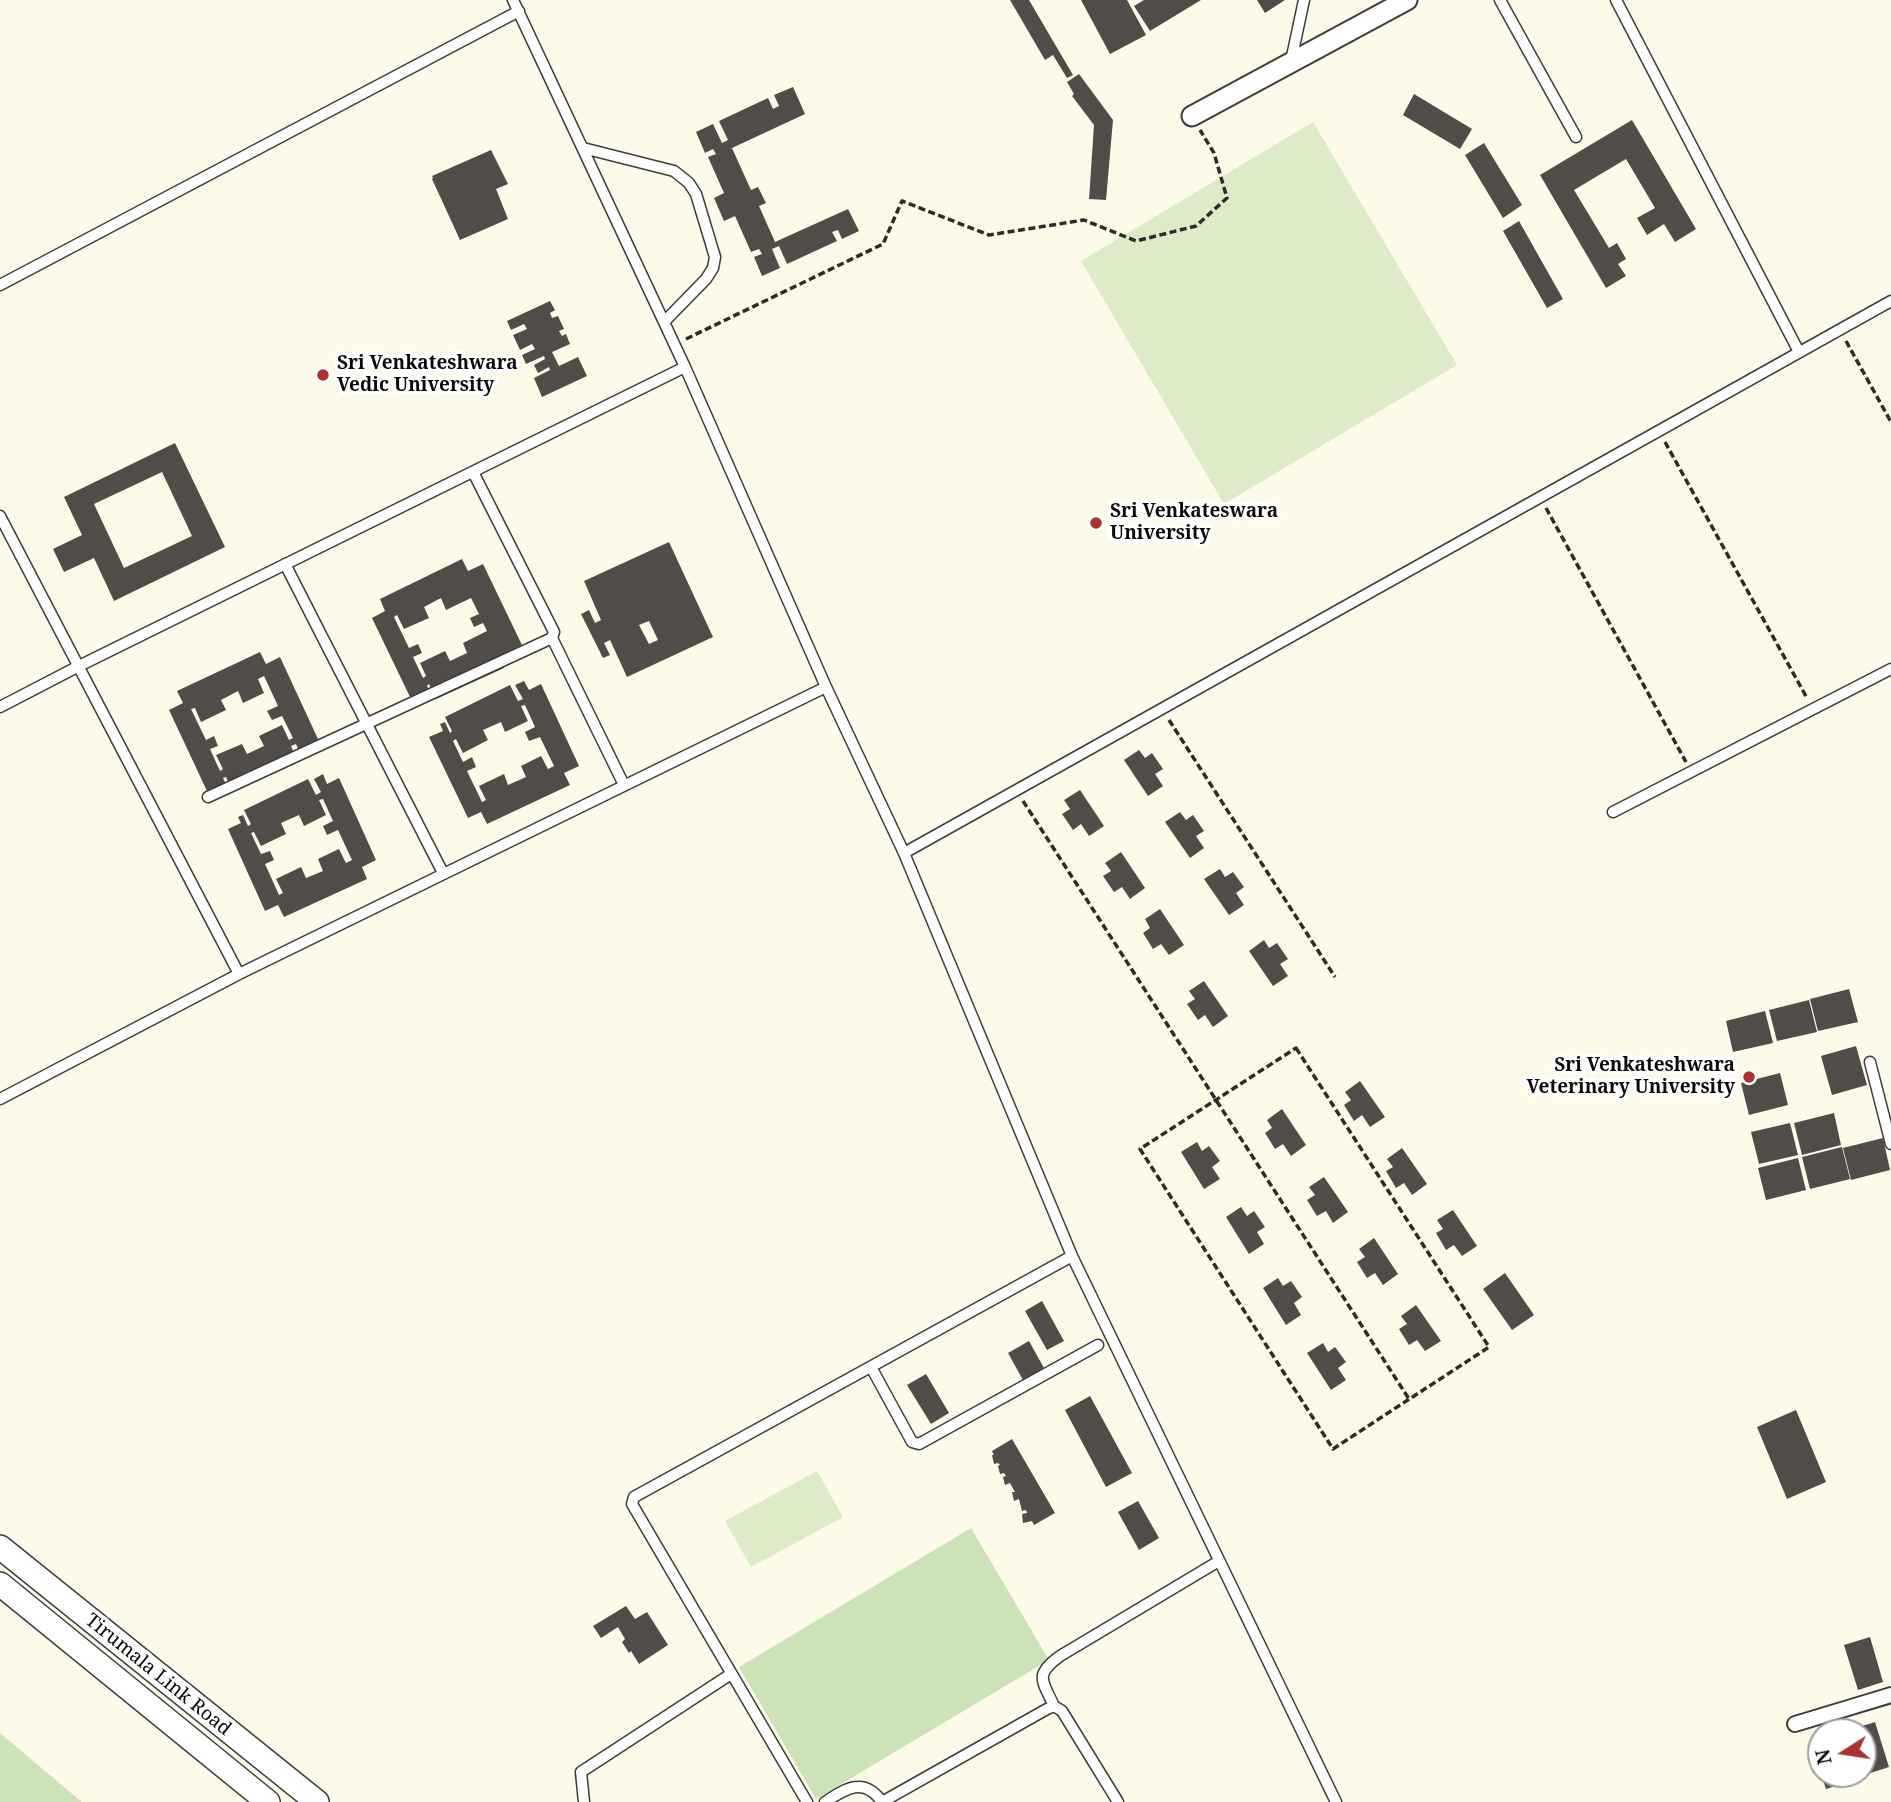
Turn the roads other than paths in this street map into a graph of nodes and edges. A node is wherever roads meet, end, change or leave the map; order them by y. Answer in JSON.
{"nodes":[{"id":1,"x":513,"y":0,"type":"edge"},
{"id":2,"x":1304,"y":0,"type":"edge"},
{"id":3,"x":1407,"y":0,"type":"edge"},
{"id":4,"x":1500,"y":0,"type":"edge"},
{"id":5,"x":1616,"y":0,"type":"edge"},
{"id":6,"x":519,"y":11,"type":"junction"},
{"id":7,"x":1291,"y":63,"type":"junction"},
{"id":8,"x":1192,"y":116,"type":"road end"},
{"id":9,"x":1576,"y":137,"type":"dead end"},
{"id":10,"x":583,"y":148,"type":"junction"},
{"id":11,"x":0,"y":285,"type":"edge"},
{"id":12,"x":1891,"y":301,"type":"edge"},
{"id":13,"x":664,"y":322,"type":"junction"},
{"id":14,"x":1799,"y":352,"type":"junction"},
{"id":15,"x":685,"y":367,"type":"junction"},
{"id":16,"x":473,"y":471,"type":"junction"},
{"id":17,"x":0,"y":516,"type":"edge"},
{"id":18,"x":285,"y":564,"type":"junction"},
{"id":19,"x":552,"y":638,"type":"junction"},
{"id":20,"x":79,"y":666,"type":"junction"},
{"id":21,"x":1891,"y":669,"type":"edge"},
{"id":22,"x":826,"y":687,"type":"junction"},
{"id":23,"x":0,"y":708,"type":"edge"},
{"id":24,"x":367,"y":724,"type":"junction"},
{"id":25,"x":624,"y":785,"type":"junction"},
{"id":26,"x":208,"y":797,"type":"dead end"},
{"id":27,"x":1614,"y":812,"type":"dead end"},
{"id":28,"x":904,"y":853,"type":"junction"},
{"id":29,"x":443,"y":873,"type":"junction"},
{"id":30,"x":239,"y":974,"type":"junction"},
{"id":31,"x":1870,"y":1062,"type":"dead end"},
{"id":32,"x":0,"y":1099,"type":"edge"},
{"id":33,"x":1891,"y":1144,"type":"edge"},
{"id":34,"x":1072,"y":1256,"type":"junction"},
{"id":35,"x":1098,"y":1345,"type":"dead end"},
{"id":36,"x":871,"y":1367,"type":"junction"},
{"id":37,"x":0,"y":1547,"type":"edge"},
{"id":38,"x":1219,"y":1561,"type":"junction"},
{"id":39,"x":0,"y":1584,"type":"edge"},
{"id":40,"x":731,"y":1674,"type":"junction"},
{"id":41,"x":1891,"y":1695,"type":"edge"},
{"id":42,"x":1054,"y":1706,"type":"junction"},
{"id":43,"x":1795,"y":1724,"type":"dead end"},
{"id":44,"x":268,"y":1802,"type":"edge"},
{"id":45,"x":317,"y":1802,"type":"edge"},
{"id":46,"x":583,"y":1802,"type":"edge"},
{"id":47,"x":807,"y":1802,"type":"edge"},
{"id":48,"x":825,"y":1802,"type":"edge"},
{"id":49,"x":1118,"y":1802,"type":"edge"},
{"id":50,"x":1336,"y":1802,"type":"edge"}],
"edges":[{"from":1,"to":6,"type":"lane"},
{"from":2,"to":7,"type":"lane"},
{"from":3,"to":7,"type":"street"},
{"from":4,"to":9,"type":"lane"},
{"from":5,"to":14,"type":"lane"},
{"from":6,"to":10,"type":"lane"},
{"from":6,"to":11,"type":"lane"},
{"from":7,"to":8,"type":"street"},
{"from":10,"to":13,"type":"lane"},
{"from":10,"to":13,"type":"lane"},
{"from":12,"to":14,"type":"lane"},
{"from":13,"to":15,"type":"lane"},
{"from":14,"to":28,"type":"lane"},
{"from":15,"to":16,"type":"lane"},
{"from":15,"to":22,"type":"lane"},
{"from":16,"to":18,"type":"lane"},
{"from":16,"to":19,"type":"lane"},
{"from":17,"to":20,"type":"lane"},
{"from":18,"to":20,"type":"lane"},
{"from":18,"to":24,"type":"lane"},
{"from":19,"to":24,"type":"lane"},
{"from":19,"to":25,"type":"lane"},
{"from":20,"to":23,"type":"lane"},
{"from":20,"to":30,"type":"lane"},
{"from":21,"to":27,"type":"lane"},
{"from":22,"to":25,"type":"lane"},
{"from":22,"to":28,"type":"lane"},
{"from":24,"to":26,"type":"lane"},
{"from":24,"to":29,"type":"lane"},
{"from":25,"to":29,"type":"lane"},
{"from":28,"to":34,"type":"lane"},
{"from":29,"to":30,"type":"lane"},
{"from":30,"to":32,"type":"lane"},
{"from":31,"to":33,"type":"lane"},
{"from":34,"to":36,"type":"lane"},
{"from":34,"to":38,"type":"lane"},
{"from":35,"to":36,"type":"lane"},
{"from":36,"to":40,"type":"lane"},
{"from":37,"to":45,"type":"street","name":"Tirumala Link Road"},
{"from":38,"to":42,"type":"lane"},
{"from":38,"to":50,"type":"lane"},
{"from":39,"to":44,"type":"street","name":"Tirumala Link Road"},
{"from":40,"to":46,"type":"lane"},
{"from":40,"to":47,"type":"lane"},
{"from":41,"to":43,"type":"street"},
{"from":42,"to":48,"type":"lane"},
{"from":42,"to":49,"type":"lane"}]}
